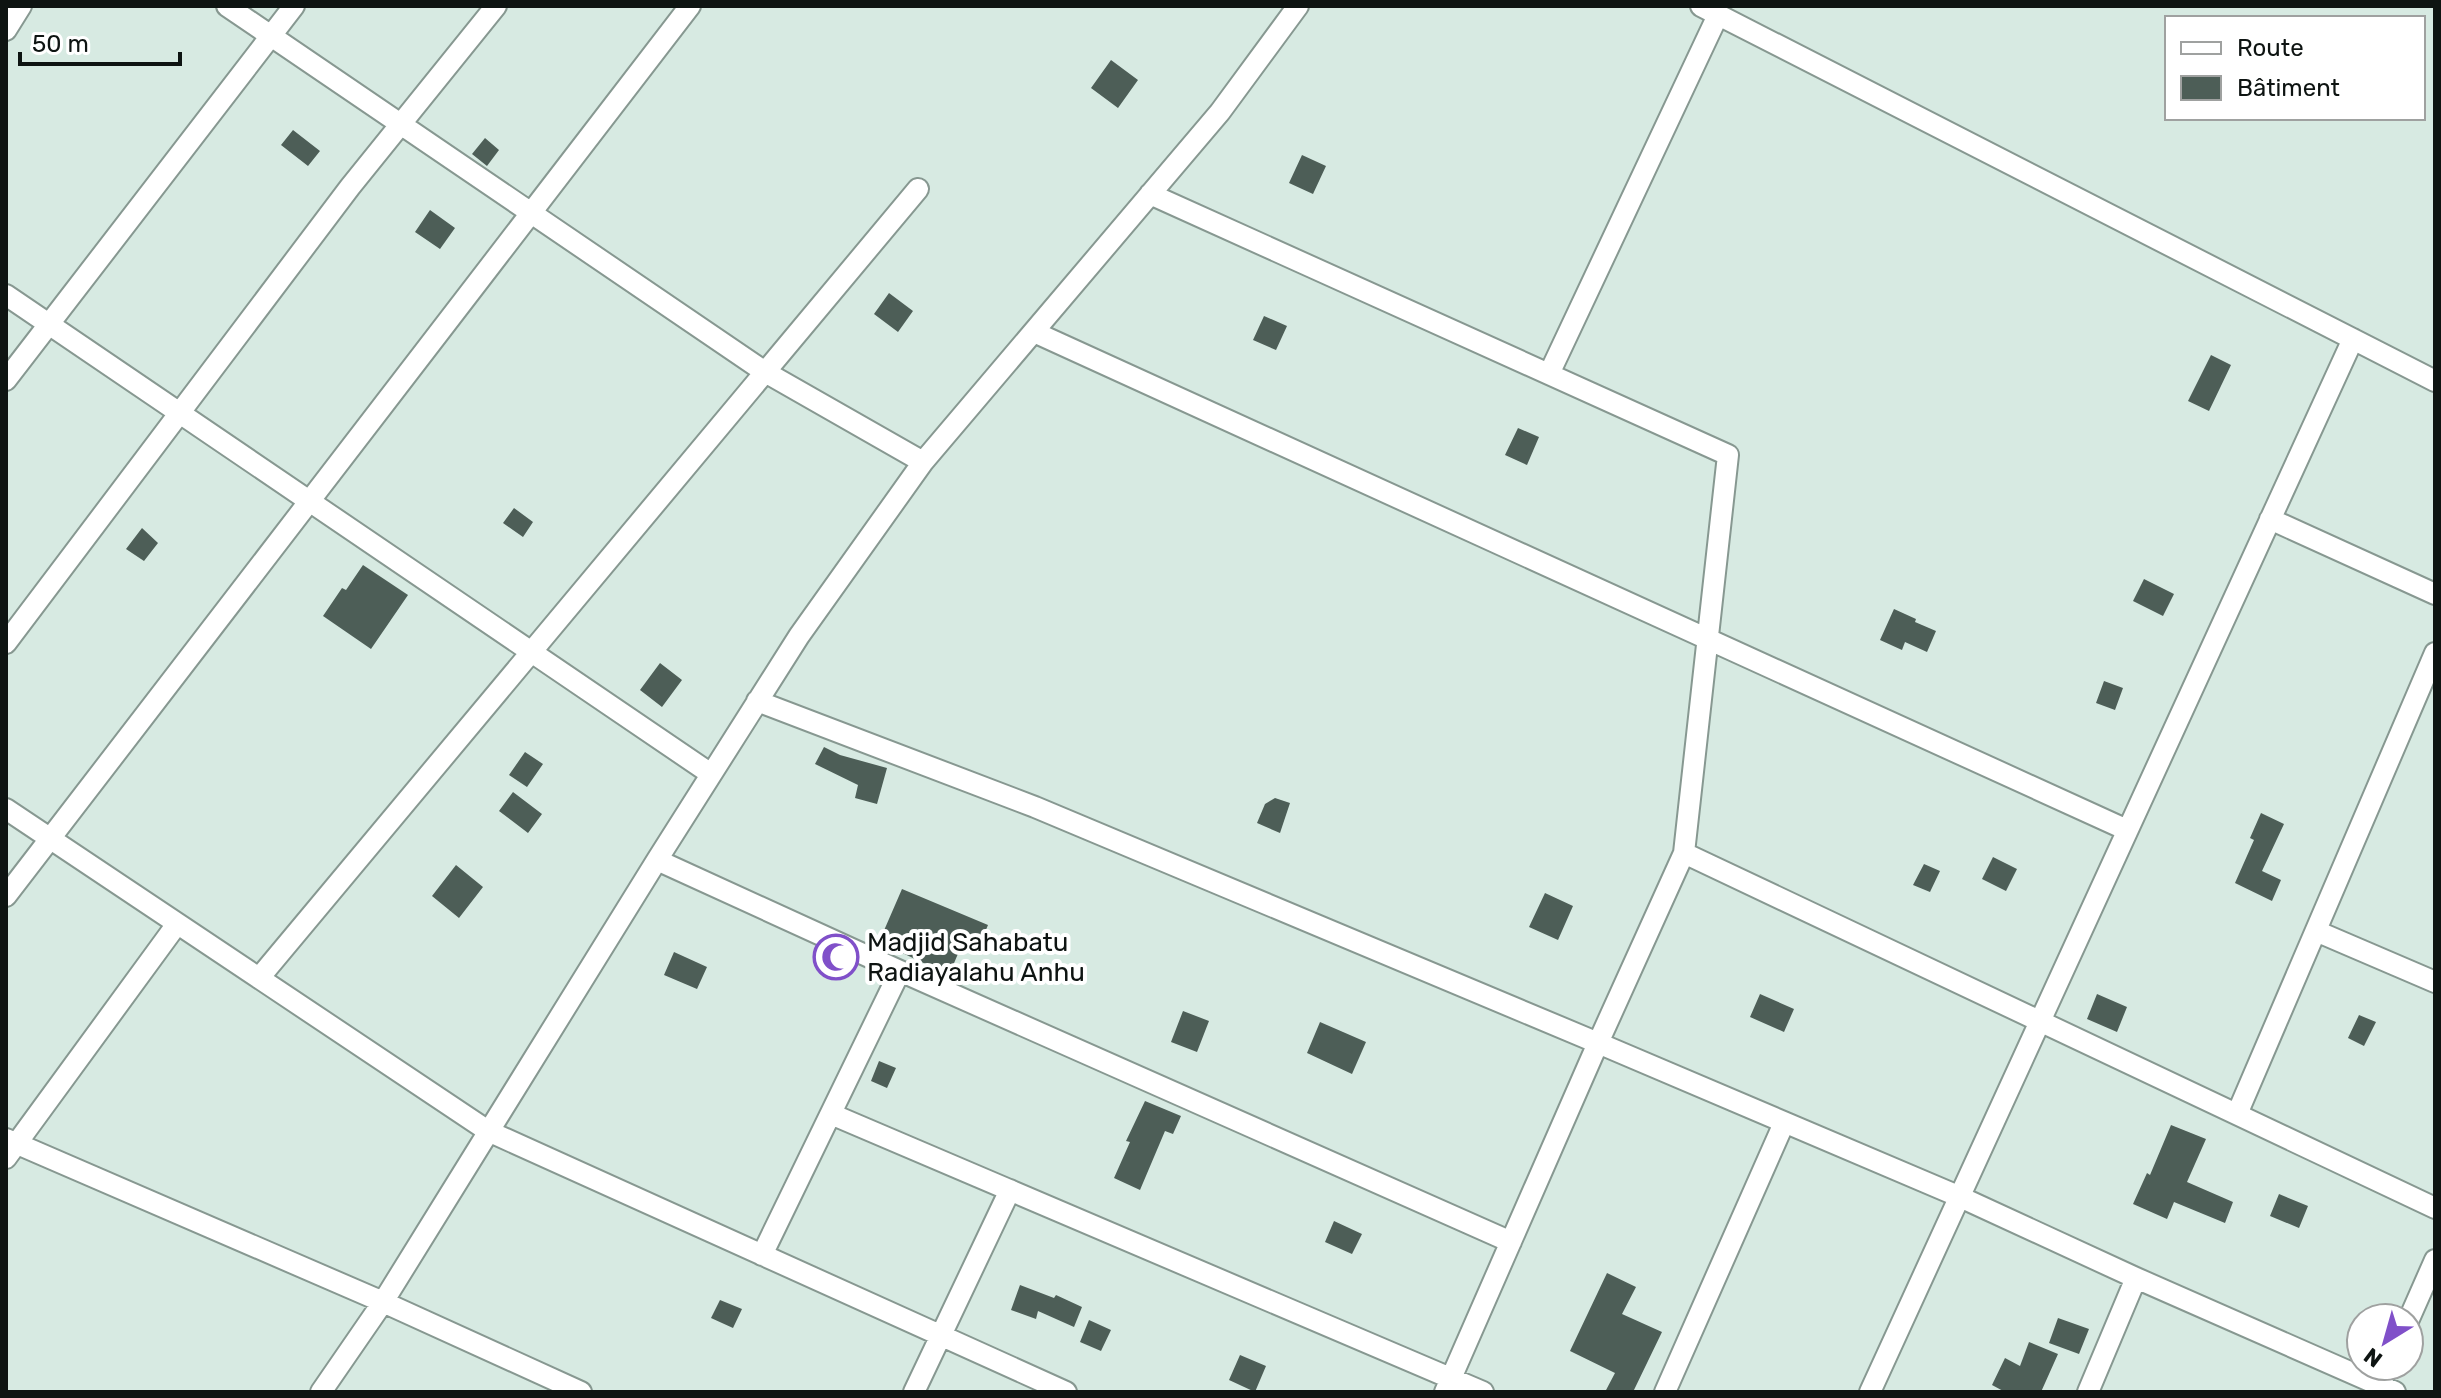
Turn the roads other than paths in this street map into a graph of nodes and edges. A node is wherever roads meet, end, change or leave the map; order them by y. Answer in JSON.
{"nodes":[{"id":1,"x":21,"y":6,"type":"edge"},
{"id":2,"x":227,"y":6,"type":"edge"},
{"id":3,"x":294,"y":6,"type":"edge"},
{"id":4,"x":496,"y":6,"type":"edge"},
{"id":5,"x":690,"y":6,"type":"edge"},
{"id":6,"x":1298,"y":6,"type":"edge"},
{"id":7,"x":1710,"y":10,"type":"edge"},
{"id":8,"x":6,"y":30,"type":"edge"},
{"id":9,"x":271,"y":35,"type":"junction"},
{"id":10,"x":401,"y":124,"type":"junction"},
{"id":11,"x":918,"y":189,"type":"dead end"},
{"id":12,"x":1150,"y":194,"type":"junction"},
{"id":13,"x":531,"y":213,"type":"junction"},
{"id":14,"x":6,"y":295,"type":"edge"},
{"id":15,"x":49,"y":324,"type":"junction"},
{"id":16,"x":1034,"y":332,"type":"junction"},
{"id":17,"x":2353,"y":339,"type":"junction"},
{"id":18,"x":765,"y":372,"type":"junction"},
{"id":19,"x":1549,"y":374,"type":"junction"},
{"id":20,"x":6,"y":380,"type":"edge"},
{"id":21,"x":2435,"y":381,"type":"edge"},
{"id":22,"x":180,"y":413,"type":"junction"},
{"id":23,"x":923,"y":462,"type":"junction"},
{"id":24,"x":309,"y":501,"type":"junction"},
{"id":25,"x":2270,"y":519,"type":"junction"},
{"id":26,"x":2435,"y":594,"type":"edge"},
{"id":27,"x":1708,"y":639,"type":"junction"},
{"id":28,"x":6,"y":643,"type":"edge"},
{"id":29,"x":531,"y":652,"type":"junction"},
{"id":30,"x":2435,"y":653,"type":"edge"},
{"id":31,"x":757,"y":701,"type":"junction"},
{"id":32,"x":711,"y":774,"type":"junction"},
{"id":33,"x":6,"y":809,"type":"edge"},
{"id":34,"x":2127,"y":830,"type":"junction"},
{"id":35,"x":49,"y":839,"type":"junction"},
{"id":36,"x":1684,"y":853,"type":"junction"},
{"id":37,"x":657,"y":860,"type":"junction"},
{"id":38,"x":6,"y":896,"type":"edge"},
{"id":39,"x":177,"y":924,"type":"junction"},
{"id":40,"x":2316,"y":931,"type":"junction"},
{"id":41,"x":900,"y":971,"type":"junction"},
{"id":42,"x":259,"y":978,"type":"junction"},
{"id":43,"x":2435,"y":982,"type":"edge"},
{"id":44,"x":2039,"y":1021,"type":"junction"},
{"id":45,"x":1598,"y":1043,"type":"junction"},
{"id":46,"x":831,"y":1114,"type":"junction"},
{"id":47,"x":2237,"y":1114,"type":"junction"},
{"id":48,"x":1784,"y":1123,"type":"junction"},
{"id":49,"x":488,"y":1131,"type":"junction"},
{"id":50,"x":9,"y":1146,"type":"edge"},
{"id":51,"x":1010,"y":1190,"type":"junction"},
{"id":52,"x":1958,"y":1196,"type":"junction"},
{"id":53,"x":2435,"y":1208,"type":"edge"},
{"id":54,"x":1511,"y":1242,"type":"junction"},
{"id":55,"x":762,"y":1255,"type":"junction"},
{"id":56,"x":2435,"y":1260,"type":"edge"},
{"id":57,"x":2136,"y":1278,"type":"junction"},
{"id":58,"x":383,"y":1302,"type":"junction"},
{"id":59,"x":2416,"y":1302,"type":"edge"},
{"id":60,"x":941,"y":1336,"type":"junction"},
{"id":61,"x":544,"y":1384,"type":"edge"},
{"id":62,"x":2385,"y":1384,"type":"edge"},
{"id":63,"x":1448,"y":1385,"type":"edge"},
{"id":64,"x":321,"y":1392,"type":"edge"},
{"id":65,"x":581,"y":1392,"type":"edge"},
{"id":66,"x":914,"y":1392,"type":"edge"},
{"id":67,"x":1066,"y":1392,"type":"edge"},
{"id":68,"x":1483,"y":1392,"type":"edge"},
{"id":69,"x":1665,"y":1392,"type":"edge"},
{"id":70,"x":1870,"y":1392,"type":"edge"},
{"id":71,"x":2088,"y":1392,"type":"edge"}],
"edges":[{"from":1,"to":8,"type":"street"},
{"from":2,"to":9,"type":"street"},
{"from":3,"to":9,"type":"street"},
{"from":4,"to":10,"type":"street"},
{"from":5,"to":13,"type":"street"},
{"from":6,"to":12,"type":"street"},
{"from":7,"to":17,"type":"street"},
{"from":7,"to":19,"type":"street"},
{"from":9,"to":10,"type":"street"},
{"from":9,"to":15,"type":"street"},
{"from":10,"to":13,"type":"street"},
{"from":10,"to":22,"type":"street"},
{"from":11,"to":18,"type":"street"},
{"from":12,"to":16,"type":"street"},
{"from":12,"to":19,"type":"street"},
{"from":13,"to":18,"type":"street"},
{"from":13,"to":24,"type":"street"},
{"from":14,"to":15,"type":"street"},
{"from":15,"to":20,"type":"street"},
{"from":15,"to":22,"type":"street"},
{"from":16,"to":23,"type":"street"},
{"from":16,"to":27,"type":"street"},
{"from":17,"to":21,"type":"street"},
{"from":17,"to":25,"type":"street"},
{"from":18,"to":23,"type":"street"},
{"from":18,"to":29,"type":"street"},
{"from":19,"to":27,"type":"street"},
{"from":22,"to":24,"type":"street"},
{"from":22,"to":28,"type":"street"},
{"from":23,"to":31,"type":"street"},
{"from":24,"to":29,"type":"street"},
{"from":24,"to":35,"type":"street"},
{"from":25,"to":26,"type":"street"},
{"from":25,"to":34,"type":"street"},
{"from":27,"to":34,"type":"street"},
{"from":27,"to":36,"type":"street"},
{"from":29,"to":32,"type":"street"},
{"from":29,"to":42,"type":"street"},
{"from":30,"to":40,"type":"street"},
{"from":31,"to":32,"type":"street"},
{"from":31,"to":45,"type":"street"},
{"from":32,"to":37,"type":"street"},
{"from":33,"to":35,"type":"street"},
{"from":34,"to":44,"type":"street"},
{"from":35,"to":38,"type":"street"},
{"from":35,"to":39,"type":"street"},
{"from":36,"to":44,"type":"street"},
{"from":36,"to":45,"type":"street"},
{"from":37,"to":41,"type":"street"},
{"from":37,"to":49,"type":"street"},
{"from":39,"to":42,"type":"street"},
{"from":39,"to":50,"type":"street"},
{"from":40,"to":43,"type":"street"},
{"from":40,"to":47,"type":"street"},
{"from":41,"to":46,"type":"street"},
{"from":41,"to":54,"type":"street"},
{"from":42,"to":49,"type":"street"},
{"from":44,"to":47,"type":"street"},
{"from":44,"to":52,"type":"street"},
{"from":45,"to":48,"type":"street"},
{"from":45,"to":54,"type":"street"},
{"from":46,"to":51,"type":"street"},
{"from":46,"to":55,"type":"street"},
{"from":47,"to":53,"type":"street"},
{"from":48,"to":52,"type":"street"},
{"from":48,"to":69,"type":"street"},
{"from":49,"to":55,"type":"street"},
{"from":49,"to":58,"type":"street"},
{"from":50,"to":58,"type":"street"},
{"from":51,"to":60,"type":"street"},
{"from":51,"to":63,"type":"street"},
{"from":52,"to":57,"type":"street"},
{"from":52,"to":70,"type":"street"},
{"from":54,"to":63,"type":"street"},
{"from":55,"to":60,"type":"street"},
{"from":56,"to":59,"type":"street"},
{"from":57,"to":62,"type":"street"},
{"from":57,"to":71,"type":"street"},
{"from":58,"to":61,"type":"street"},
{"from":58,"to":64,"type":"street"},
{"from":60,"to":66,"type":"street"},
{"from":60,"to":67,"type":"street"},
{"from":61,"to":65,"type":"street"},
{"from":63,"to":68,"type":"street"}]}
